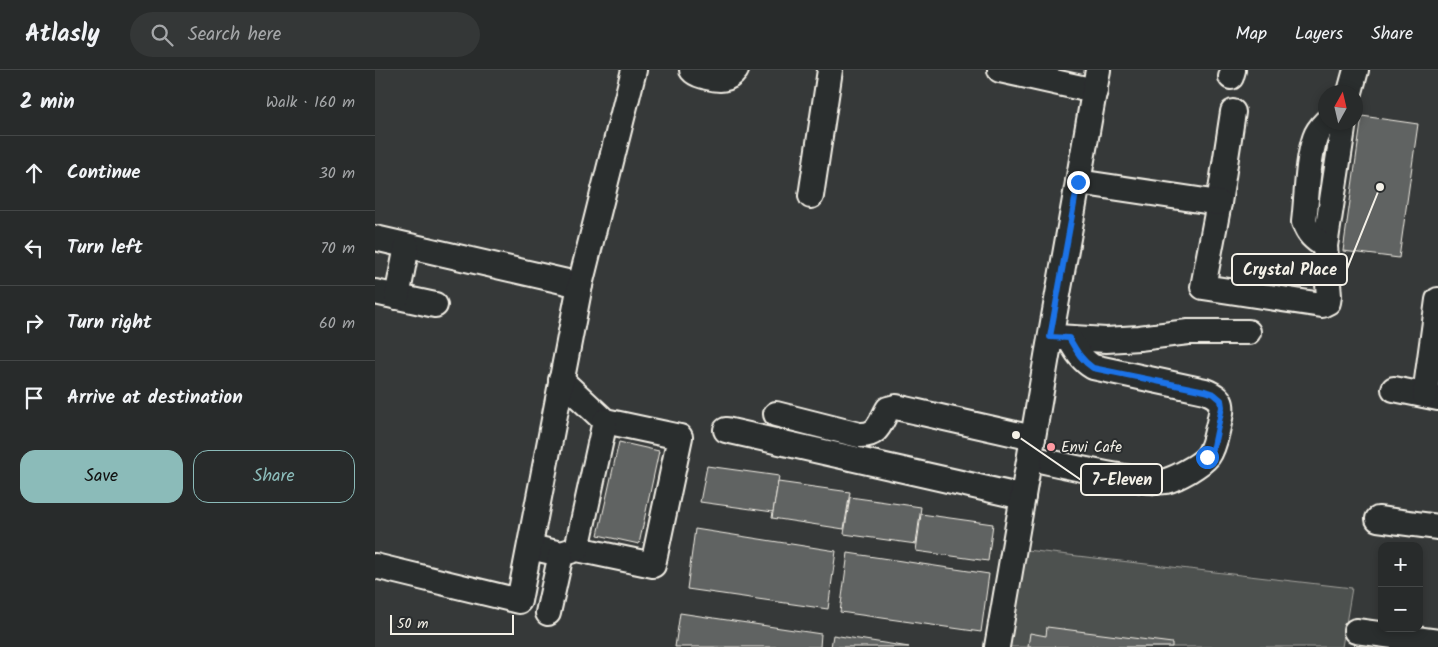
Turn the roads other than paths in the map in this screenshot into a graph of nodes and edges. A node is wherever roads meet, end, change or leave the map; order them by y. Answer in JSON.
{"nodes":[{"id":1,"x":634,"y":70,"type":"edge"},
{"id":2,"x":692,"y":70,"type":"edge"},
{"id":3,"x":736,"y":70,"type":"edge"},
{"id":4,"x":830,"y":70,"type":"edge"},
{"id":5,"x":1000,"y":70,"type":"edge"},
{"id":6,"x":1356,"y":70,"type":"edge"},
{"id":7,"x":1097,"y":80,"type":"edge"},
{"id":8,"x":1352,"y":85,"type":"edge"},
{"id":9,"x":1233,"y":112,"type":"dead end"},
{"id":10,"x":1319,"y":130,"type":"edge"},
{"id":11,"x":1343,"y":130,"type":"edge"},
{"id":12,"x":1078,"y":182,"type":"junction"},
{"id":13,"x":811,"y":196,"type":"dead end"},
{"id":14,"x":1219,"y":203,"type":"junction"},
{"id":15,"x":375,"y":238,"type":"edge"},
{"id":16,"x":407,"y":246,"type":"junction"},
{"id":17,"x":1325,"y":246,"type":"junction"},
{"id":18,"x":580,"y":285,"type":"junction"},
{"id":19,"x":386,"y":294,"type":"edge"},
{"id":20,"x":1438,"y":300,"type":"edge"},
{"id":21,"x":435,"y":305,"type":"dead end"},
{"id":22,"x":1248,"y":332,"type":"dead end"},
{"id":23,"x":1059,"y":337,"type":"junction"},
{"id":24,"x":561,"y":380,"type":"junction"},
{"id":25,"x":1394,"y":388,"type":"dead end"},
{"id":26,"x":1431,"y":396,"type":"edge"},
{"id":27,"x":776,"y":414,"type":"dead end"},
{"id":28,"x":605,"y":421,"type":"junction"},
{"id":29,"x":726,"y":430,"type":"dead end"},
{"id":30,"x":1031,"y":448,"type":"junction"},
{"id":31,"x":1023,"y":497,"type":"junction"},
{"id":32,"x":1377,"y":519,"type":"dead end"},
{"id":33,"x":1438,"y":528,"type":"edge"},
{"id":34,"x":530,"y":547,"type":"junction"},
{"id":35,"x":569,"y":552,"type":"junction"},
{"id":36,"x":375,"y":566,"type":"edge"},
{"id":37,"x":549,"y":613,"type":"dead end"},
{"id":38,"x":1356,"y":630,"type":"dead end"},
{"id":39,"x":1438,"y":642,"type":"edge"},
{"id":40,"x":997,"y":647,"type":"edge"}],
"edges":[{"from":1,"to":18,"type":"street"},
{"from":2,"to":3,"type":"street"},
{"from":4,"to":13,"type":"street"},
{"from":5,"to":7,"type":"street"},
{"from":6,"to":8,"type":"street"},
{"from":7,"to":12,"type":"street"},
{"from":9,"to":14,"type":"street"},
{"from":10,"to":17,"type":"street"},
{"from":11,"to":17,"type":"street"},
{"from":12,"to":14,"type":"street"},
{"from":12,"to":23,"type":"street"},
{"from":14,"to":17,"type":"street"},
{"from":15,"to":16,"type":"street"},
{"from":16,"to":18,"type":"street"},
{"from":16,"to":19,"type":"street"},
{"from":18,"to":24,"type":"street"},
{"from":19,"to":21,"type":"street"},
{"from":20,"to":26,"type":"street"},
{"from":22,"to":23,"type":"street"},
{"from":23,"to":30,"type":"street"},
{"from":23,"to":30,"type":"street"},
{"from":24,"to":28,"type":"street"},
{"from":24,"to":34,"type":"street"},
{"from":25,"to":26,"type":"street"},
{"from":27,"to":30,"type":"street"},
{"from":28,"to":35,"type":"street"},
{"from":28,"to":35,"type":"street"},
{"from":29,"to":31,"type":"street"},
{"from":30,"to":31,"type":"street"},
{"from":31,"to":40,"type":"street"},
{"from":32,"to":33,"type":"street"},
{"from":34,"to":35,"type":"street"},
{"from":34,"to":36,"type":"street"},
{"from":35,"to":37,"type":"street"},
{"from":38,"to":39,"type":"street"}]}
